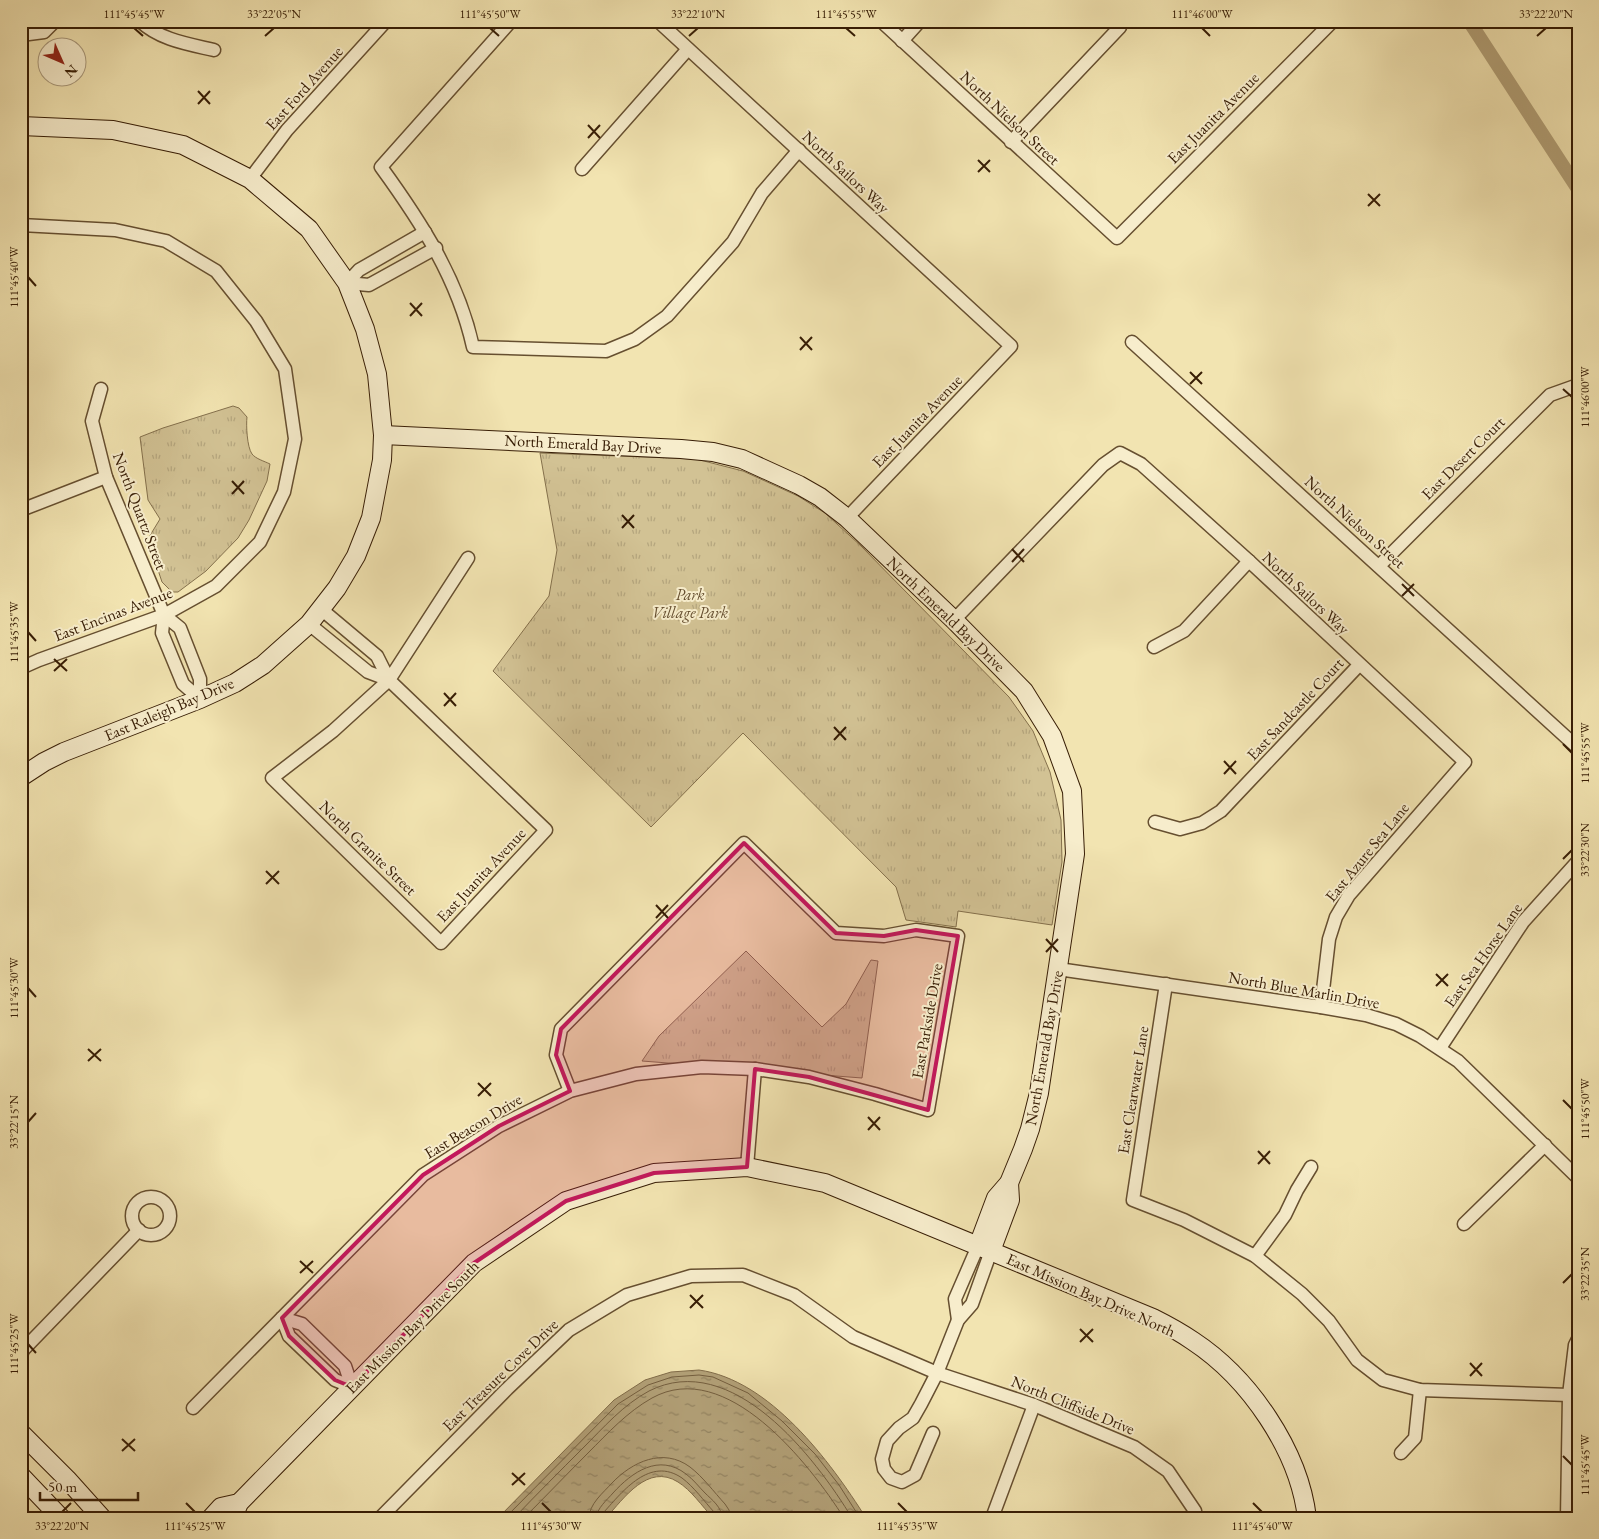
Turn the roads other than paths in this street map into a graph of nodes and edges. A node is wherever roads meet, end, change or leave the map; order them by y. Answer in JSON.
{"nodes":[{"id":1,"x":55,"y":21,"type":"edge"},
{"id":2,"x":140,"y":21,"type":"edge"},
{"id":3,"x":386,"y":21,"type":"edge"},
{"id":4,"x":511,"y":21,"type":"edge"},
{"id":5,"x":658,"y":21,"type":"edge"},
{"id":6,"x":881,"y":21,"type":"edge"},
{"id":7,"x":920,"y":21,"type":"edge"},
{"id":8,"x":1333,"y":21,"type":"edge"},
{"id":9,"x":1120,"y":26,"type":"dead end"},
{"id":10,"x":21,"y":35,"type":"edge"},
{"id":11,"x":902,"y":41,"type":"junction"},
{"id":12,"x":688,"y":49,"type":"junction"},
{"id":13,"x":214,"y":50,"type":"dead end"},
{"id":14,"x":21,"y":126,"type":"edge"},
{"id":15,"x":1011,"y":142,"type":"junction"},
{"id":16,"x":799,"y":150,"type":"junction"},
{"id":17,"x":582,"y":170,"type":"dead end"},
{"id":18,"x":250,"y":179,"type":"junction"},
{"id":19,"x":21,"y":225,"type":"edge"},
{"id":20,"x":425,"y":232,"type":"junction"},
{"id":21,"x":1117,"y":238,"type":"joint"},
{"id":22,"x":436,"y":248,"type":"junction"},
{"id":23,"x":347,"y":283,"type":"junction"},
{"id":24,"x":1132,"y":342,"type":"dead end"},
{"id":25,"x":1011,"y":346,"type":"joint"},
{"id":26,"x":1578,"y":385,"type":"edge"},
{"id":27,"x":101,"y":388,"type":"dead end"},
{"id":28,"x":382,"y":436,"type":"junction"},
{"id":29,"x":106,"y":477,"type":"junction"},
{"id":30,"x":21,"y":510,"type":"edge"},
{"id":31,"x":847,"y":518,"type":"junction"},
{"id":32,"x":468,"y":558,"type":"dead end"},
{"id":33,"x":1249,"y":562,"type":"junction"},
{"id":34,"x":1379,"y":566,"type":"junction"},
{"id":35,"x":321,"y":609,"type":"junction"},
{"id":36,"x":164,"y":615,"type":"junction"},
{"id":37,"x":954,"y":620,"type":"junction"},
{"id":38,"x":309,"y":624,"type":"junction"},
{"id":39,"x":1154,"y":648,"type":"dead end"},
{"id":40,"x":1359,"y":665,"type":"junction"},
{"id":41,"x":21,"y":668,"type":"edge"},
{"id":42,"x":389,"y":680,"type":"junction"},
{"id":43,"x":200,"y":699,"type":"junction"},
{"id":44,"x":1578,"y":748,"type":"edge"},
{"id":45,"x":1465,"y":762,"type":"joint"},
{"id":46,"x":21,"y":777,"type":"edge"},
{"id":47,"x":1155,"y":822,"type":"dead end"},
{"id":48,"x":1578,"y":861,"type":"edge"},
{"id":49,"x":441,"y":942,"type":"joint"},
{"id":50,"x":1058,"y":969,"type":"junction"},
{"id":51,"x":1166,"y":984,"type":"junction"},
{"id":52,"x":1321,"y":1007,"type":"junction"},
{"id":53,"x":1440,"y":1048,"type":"junction"},
{"id":54,"x":755,"y":1069,"type":"junction"},
{"id":55,"x":570,"y":1090,"type":"junction"},
{"id":56,"x":928,"y":1110,"type":"joint"},
{"id":57,"x":1545,"y":1145,"type":"junction"},
{"id":58,"x":747,"y":1167,"type":"junction"},
{"id":59,"x":1311,"y":1167,"type":"dead end"},
{"id":60,"x":1578,"y":1178,"type":"edge"},
{"id":61,"x":1464,"y":1224,"type":"dead end"},
{"id":62,"x":139,"y":1230,"type":"dead end"},
{"id":63,"x":984,"y":1248,"type":"junction"},
{"id":64,"x":1255,"y":1256,"type":"junction"},
{"id":65,"x":282,"y":1318,"type":"junction"},
{"id":66,"x":1578,"y":1339,"type":"edge"},
{"id":67,"x":22,"y":1352,"type":"edge"},
{"id":68,"x":938,"y":1373,"type":"junction"},
{"id":69,"x":352,"y":1387,"type":"junction"},
{"id":70,"x":1420,"y":1390,"type":"junction"},
{"id":71,"x":1569,"y":1394,"type":"junction"},
{"id":72,"x":1034,"y":1405,"type":"junction"},
{"id":73,"x":192,"y":1408,"type":"dead end"},
{"id":74,"x":21,"y":1433,"type":"edge"},
{"id":75,"x":933,"y":1433,"type":"dead end"},
{"id":76,"x":1401,"y":1453,"type":"dead end"},
{"id":77,"x":21,"y":1476,"type":"edge"},
{"id":78,"x":236,"y":1510,"type":"edge"},
{"id":79,"x":61,"y":1518,"type":"edge"},
{"id":80,"x":102,"y":1518,"type":"edge"},
{"id":81,"x":211,"y":1518,"type":"edge"},
{"id":82,"x":380,"y":1518,"type":"edge"},
{"id":83,"x":992,"y":1518,"type":"edge"},
{"id":84,"x":1196,"y":1518,"type":"edge"},
{"id":85,"x":1307,"y":1518,"type":"edge"},
{"id":86,"x":1567,"y":1518,"type":"edge"}],
"edges":[{"from":1,"to":10,"type":"street"},
{"from":2,"to":13,"type":"street"},
{"from":3,"to":18,"type":"street","name":"East Ford Avenue"},
{"from":4,"to":20,"type":"street"},
{"from":5,"to":12,"type":"street","name":"North Sailors Way"},
{"from":6,"to":11,"type":"street","name":"North Nielson Street"},
{"from":7,"to":11,"type":"street"},
{"from":8,"to":21,"type":"street","name":"East Juanita Avenue"},
{"from":9,"to":15,"type":"street"},
{"from":11,"to":15,"type":"street","name":"North Nielson Street"},
{"from":12,"to":16,"type":"street","name":"North Sailors Way"},
{"from":12,"to":17,"type":"street"},
{"from":14,"to":18,"type":"street","name":"East Raleigh Bay Drive"},
{"from":15,"to":21,"type":"street","name":"North Nielson Street"},
{"from":16,"to":22,"type":"street"},
{"from":16,"to":25,"type":"street","name":"North Sailors Way"},
{"from":18,"to":23,"type":"street","name":"East Raleigh Bay Drive"},
{"from":19,"to":36,"type":"street","name":"East Encinas Avenue"},
{"from":20,"to":22,"type":"street"},
{"from":20,"to":23,"type":"street"},
{"from":22,"to":23,"type":"street"},
{"from":23,"to":28,"type":"street","name":"East Raleigh Bay Drive"},
{"from":24,"to":34,"type":"street","name":"North Nielson Street"},
{"from":25,"to":31,"type":"street","name":"East Juanita Avenue"},
{"from":26,"to":34,"type":"street","name":"East Desert Court"},
{"from":27,"to":29,"type":"street","name":"North Quartz Street"},
{"from":28,"to":31,"type":"street","name":"North Emerald Bay Drive"},
{"from":28,"to":35,"type":"street","name":"East Raleigh Bay Drive"},
{"from":29,"to":30,"type":"street"},
{"from":29,"to":36,"type":"street","name":"North Quartz Street"},
{"from":31,"to":37,"type":"street","name":"North Emerald Bay Drive"},
{"from":32,"to":42,"type":"street"},
{"from":33,"to":37,"type":"street","name":"North Sailors Way"},
{"from":33,"to":39,"type":"street"},
{"from":33,"to":40,"type":"street","name":"North Sailors Way"},
{"from":34,"to":44,"type":"street","name":"North Nielson Street"},
{"from":35,"to":38,"type":"street","name":"East Raleigh Bay Drive"},
{"from":35,"to":42,"type":"street"},
{"from":36,"to":41,"type":"street","name":"East Encinas Avenue"},
{"from":36,"to":43,"type":"street","name":"North Quartz Street"},
{"from":36,"to":43,"type":"street","name":"North Quartz Street"},
{"from":37,"to":50,"type":"street","name":"North Emerald Bay Drive"},
{"from":38,"to":42,"type":"street"},
{"from":38,"to":43,"type":"street","name":"East Raleigh Bay Drive"},
{"from":40,"to":45,"type":"street","name":"North Sailors Way"},
{"from":40,"to":47,"type":"street","name":"East Sandcastle Court"},
{"from":42,"to":49,"type":"street","name":"East Juanita Avenue"},
{"from":42,"to":49,"type":"street","name":"North Granite Street"},
{"from":43,"to":46,"type":"street","name":"East Raleigh Bay Drive"},
{"from":45,"to":52,"type":"street","name":"East Azure Sea Lane"},
{"from":48,"to":53,"type":"street","name":"East Sea Horse Lane"},
{"from":50,"to":51,"type":"street","name":"North Blue Marlin Drive"},
{"from":50,"to":63,"type":"street","name":"North Emerald Bay Drive"},
{"from":51,"to":52,"type":"street","name":"North Blue Marlin Drive"},
{"from":51,"to":64,"type":"street","name":"East Clearwater Lane"},
{"from":52,"to":53,"type":"street","name":"North Blue Marlin Drive"},
{"from":53,"to":57,"type":"street","name":"North Blue Marlin Drive"},
{"from":54,"to":55,"type":"street","name":"East Beacon Drive"},
{"from":54,"to":56,"type":"street","name":"East Beacon Drive"},
{"from":54,"to":58,"type":"street"},
{"from":55,"to":56,"type":"street","name":"East Parkside Drive"},
{"from":55,"to":65,"type":"street","name":"East Beacon Drive"},
{"from":57,"to":60,"type":"street","name":"North Blue Marlin Drive"},
{"from":57,"to":61,"type":"street"},
{"from":58,"to":63,"type":"street","name":"East Mission Bay Drive South"},
{"from":58,"to":69,"type":"street","name":"East Mission Bay Drive South"},
{"from":59,"to":64,"type":"street"},
{"from":62,"to":67,"type":"street"},
{"from":63,"to":68,"type":"street","name":"North Emerald Bay Drive"},
{"from":63,"to":85,"type":"street","name":"East Mission Bay Drive North"},
{"from":64,"to":70,"type":"street"},
{"from":65,"to":69,"type":"street"},
{"from":65,"to":73,"type":"street","name":"East Beacon Drive"},
{"from":66,"to":71,"type":"street"},
{"from":68,"to":72,"type":"street","name":"North Cliffside Drive"},
{"from":68,"to":75,"type":"street","name":"North Emerald Bay Drive"},
{"from":68,"to":82,"type":"street","name":"East Treasure Cove Drive"},
{"from":69,"to":78,"type":"street","name":"East Mission Bay Drive South"},
{"from":70,"to":71,"type":"street"},
{"from":70,"to":76,"type":"street"},
{"from":71,"to":86,"type":"street"},
{"from":72,"to":83,"type":"street"},
{"from":72,"to":84,"type":"street","name":"North Cliffside Drive"},
{"from":74,"to":80,"type":"street"},
{"from":77,"to":79,"type":"street"},
{"from":78,"to":81,"type":"street","name":"East Mission Bay Drive South"}]}
